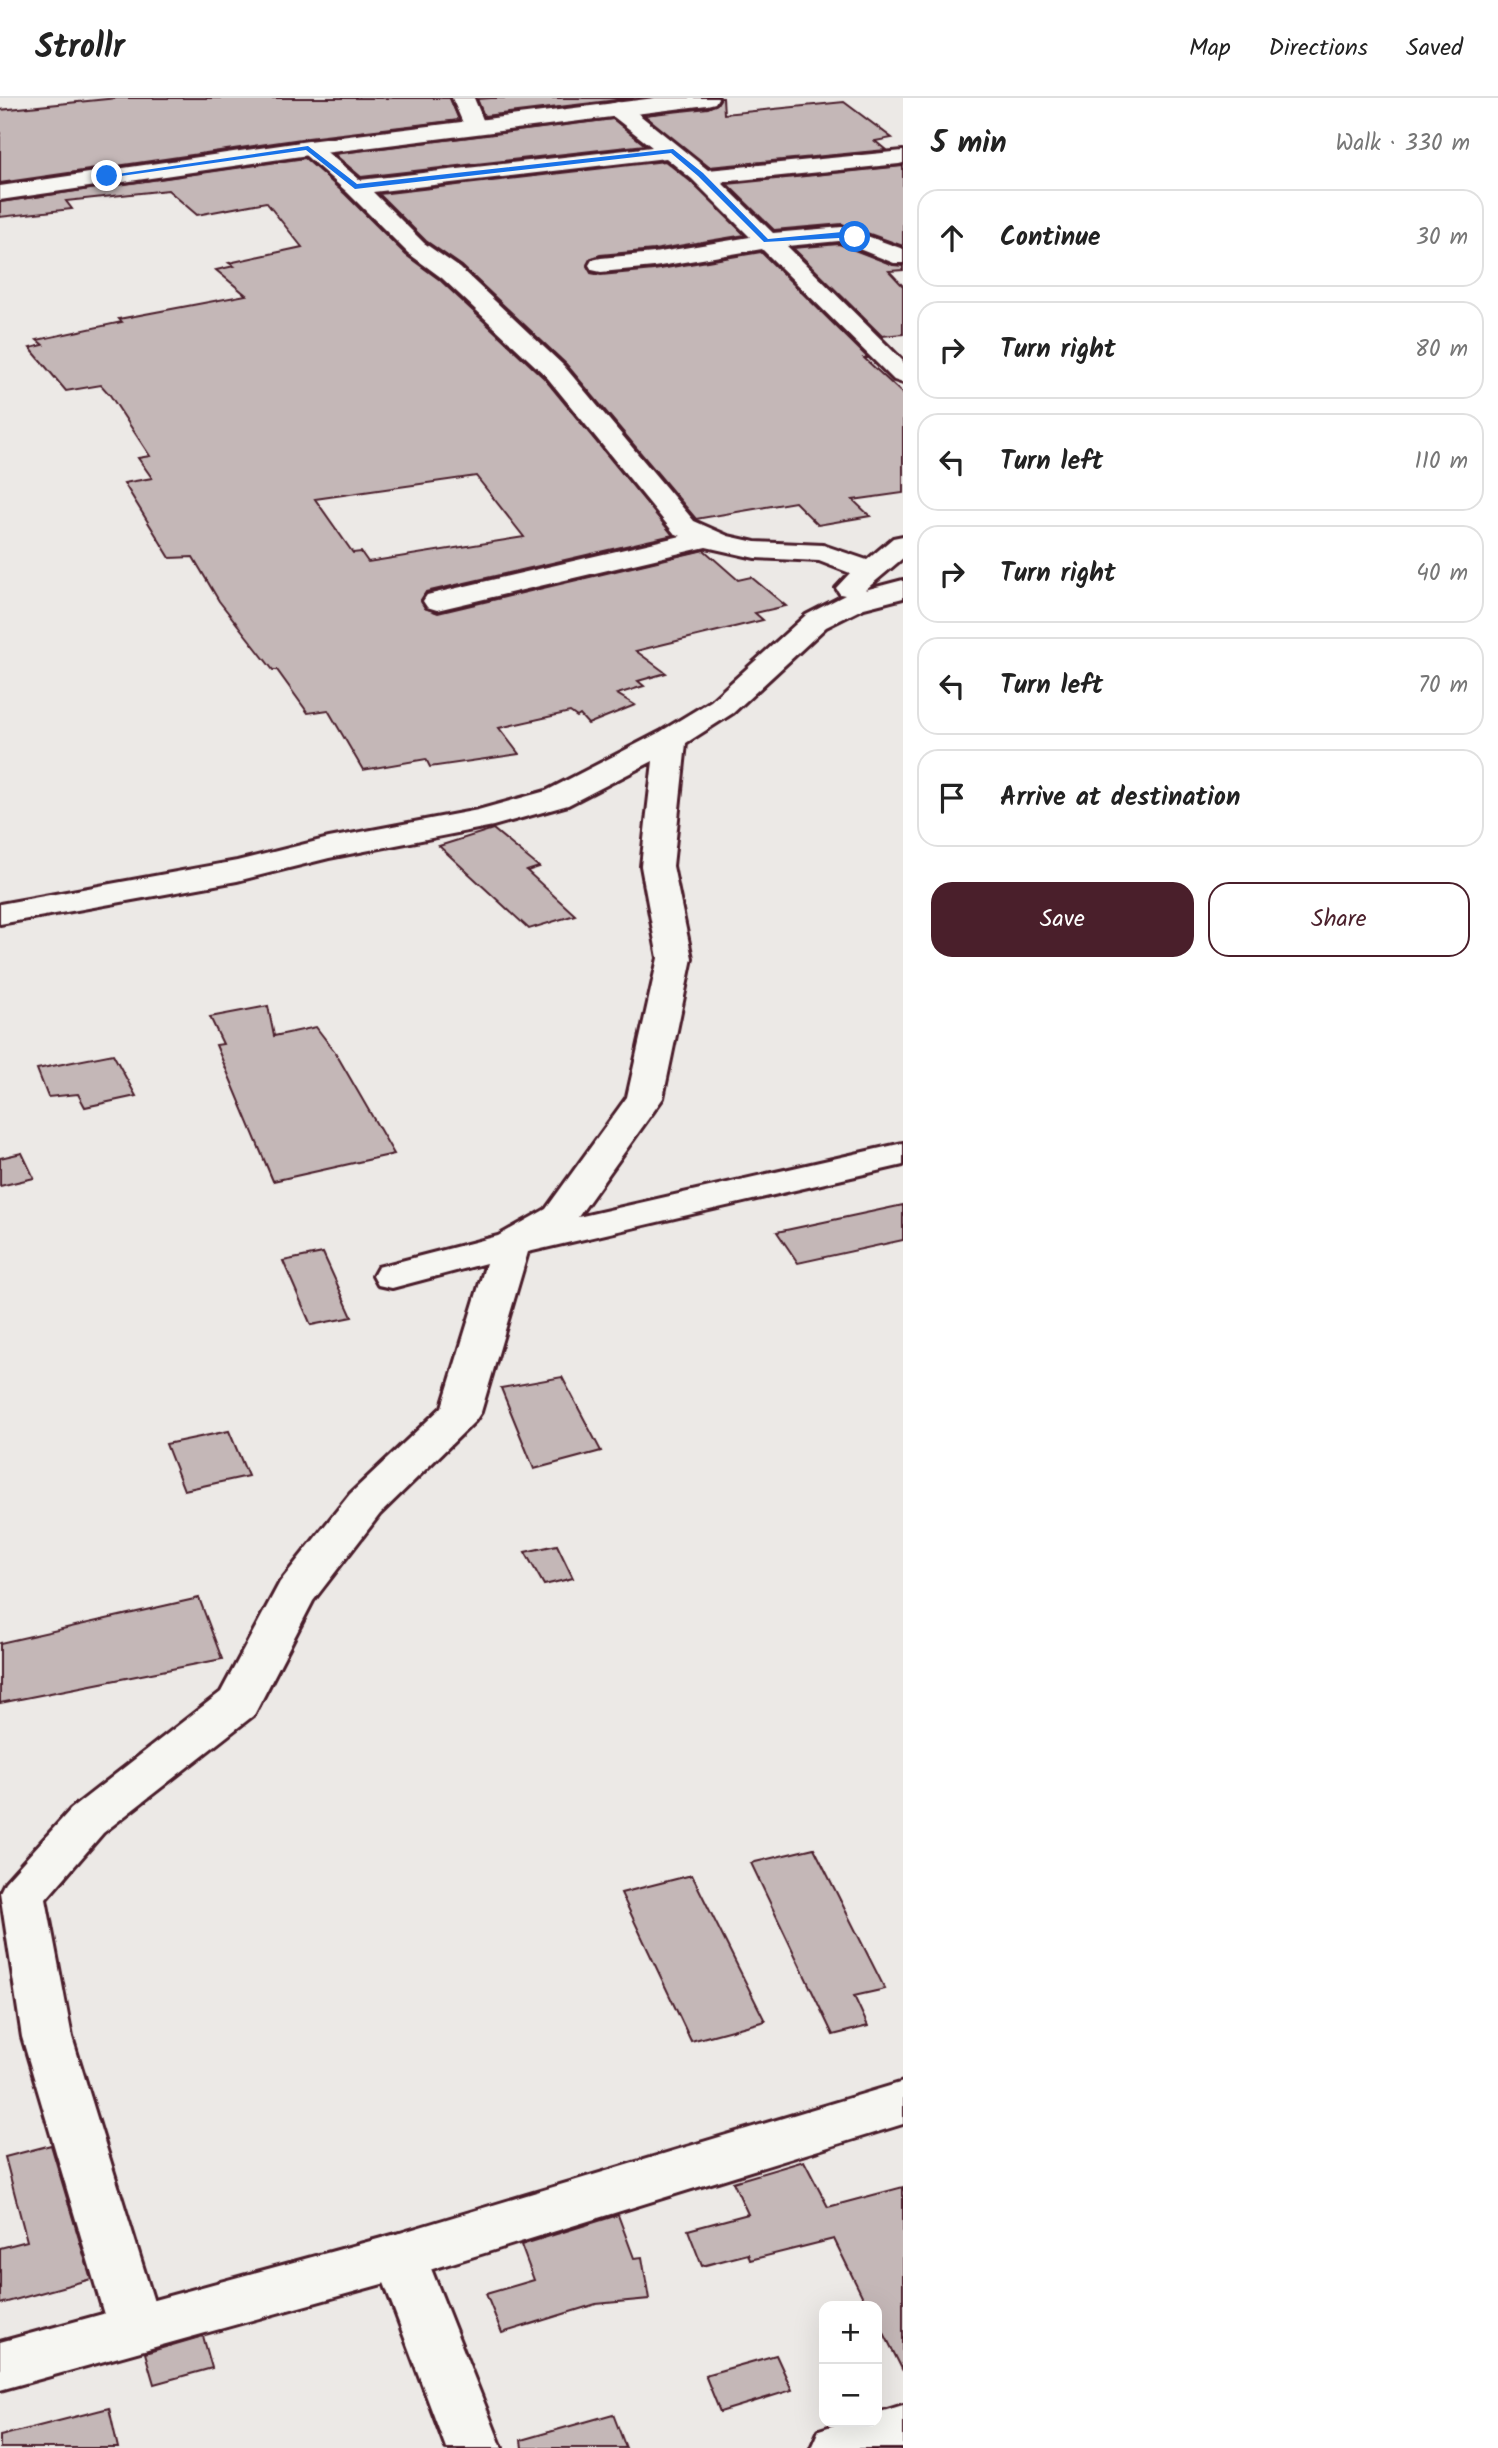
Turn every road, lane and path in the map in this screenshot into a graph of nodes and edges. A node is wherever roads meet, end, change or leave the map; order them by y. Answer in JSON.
{"nodes":[{"id":1,"x":463,"y":98,"type":"edge"},
{"id":2,"x":707,"y":98,"type":"edge"},
{"id":3,"x":618,"y":109,"type":"junction"},
{"id":4,"x":475,"y":127,"type":"junction"},
{"id":5,"x":308,"y":148,"type":"junction"},
{"id":6,"x":673,"y":151,"type":"junction"},
{"id":7,"x":899,"y":157,"type":"dead end"},
{"id":8,"x":703,"y":177,"type":"junction"},
{"id":9,"x":355,"y":187,"type":"junction"},
{"id":10,"x":0,"y":193,"type":"edge"},
{"id":11,"x":766,"y":241,"type":"junction"},
{"id":12,"x":903,"y":256,"type":"edge"},
{"id":13,"x":601,"y":265,"type":"dead end"},
{"id":14,"x":903,"y":375,"type":"edge"},
{"id":15,"x":709,"y":538,"type":"junction"},
{"id":16,"x":903,"y":544,"type":"edge"},
{"id":17,"x":869,"y":570,"type":"junction"},
{"id":18,"x":903,"y":589,"type":"edge"},
{"id":19,"x":437,"y":601,"type":"dead end"},
{"id":20,"x":816,"y":621,"type":"junction"},
{"id":21,"x":671,"y":739,"type":"junction"},
{"id":22,"x":0,"y":914,"type":"edge"},
{"id":23,"x":903,"y":1154,"type":"edge"},
{"id":24,"x":511,"y":1244,"type":"junction"},
{"id":25,"x":392,"y":1276,"type":"dead end"},
{"id":26,"x":903,"y":2103,"type":"edge"},
{"id":27,"x":400,"y":2256,"type":"junction"},
{"id":28,"x":135,"y":2328,"type":"junction"},
{"id":29,"x":0,"y":2366,"type":"edge"},
{"id":30,"x":903,"y":2430,"type":"edge"},
{"id":31,"x":474,"y":2448,"type":"edge"},
{"id":32,"x":839,"y":2448,"type":"edge"}],
"edges":[{"from":1,"to":4,"type":"street"},
{"from":2,"to":3,"type":"street"},
{"from":3,"to":4,"type":"street"},
{"from":3,"to":6,"type":"street"},
{"from":4,"to":5,"type":"street"},
{"from":5,"to":9,"type":"street"},
{"from":5,"to":10,"type":"street"},
{"from":6,"to":8,"type":"street"},
{"from":6,"to":9,"type":"street"},
{"from":7,"to":8,"type":"street"},
{"from":8,"to":11,"type":"street"},
{"from":9,"to":15,"type":"street"},
{"from":11,"to":12,"type":"street"},
{"from":11,"to":13,"type":"street"},
{"from":11,"to":14,"type":"street"},
{"from":15,"to":17,"type":"street"},
{"from":15,"to":19,"type":"street"},
{"from":16,"to":17,"type":"street"},
{"from":17,"to":20,"type":"street"},
{"from":18,"to":20,"type":"street"},
{"from":20,"to":21,"type":"street"},
{"from":21,"to":22,"type":"street"},
{"from":21,"to":24,"type":"street"},
{"from":23,"to":24,"type":"street"},
{"from":24,"to":25,"type":"street"},
{"from":24,"to":28,"type":"street"},
{"from":26,"to":27,"type":"street"},
{"from":27,"to":28,"type":"street"},
{"from":27,"to":31,"type":"street"},
{"from":28,"to":29,"type":"street"},
{"from":30,"to":32,"type":"street"}]}
